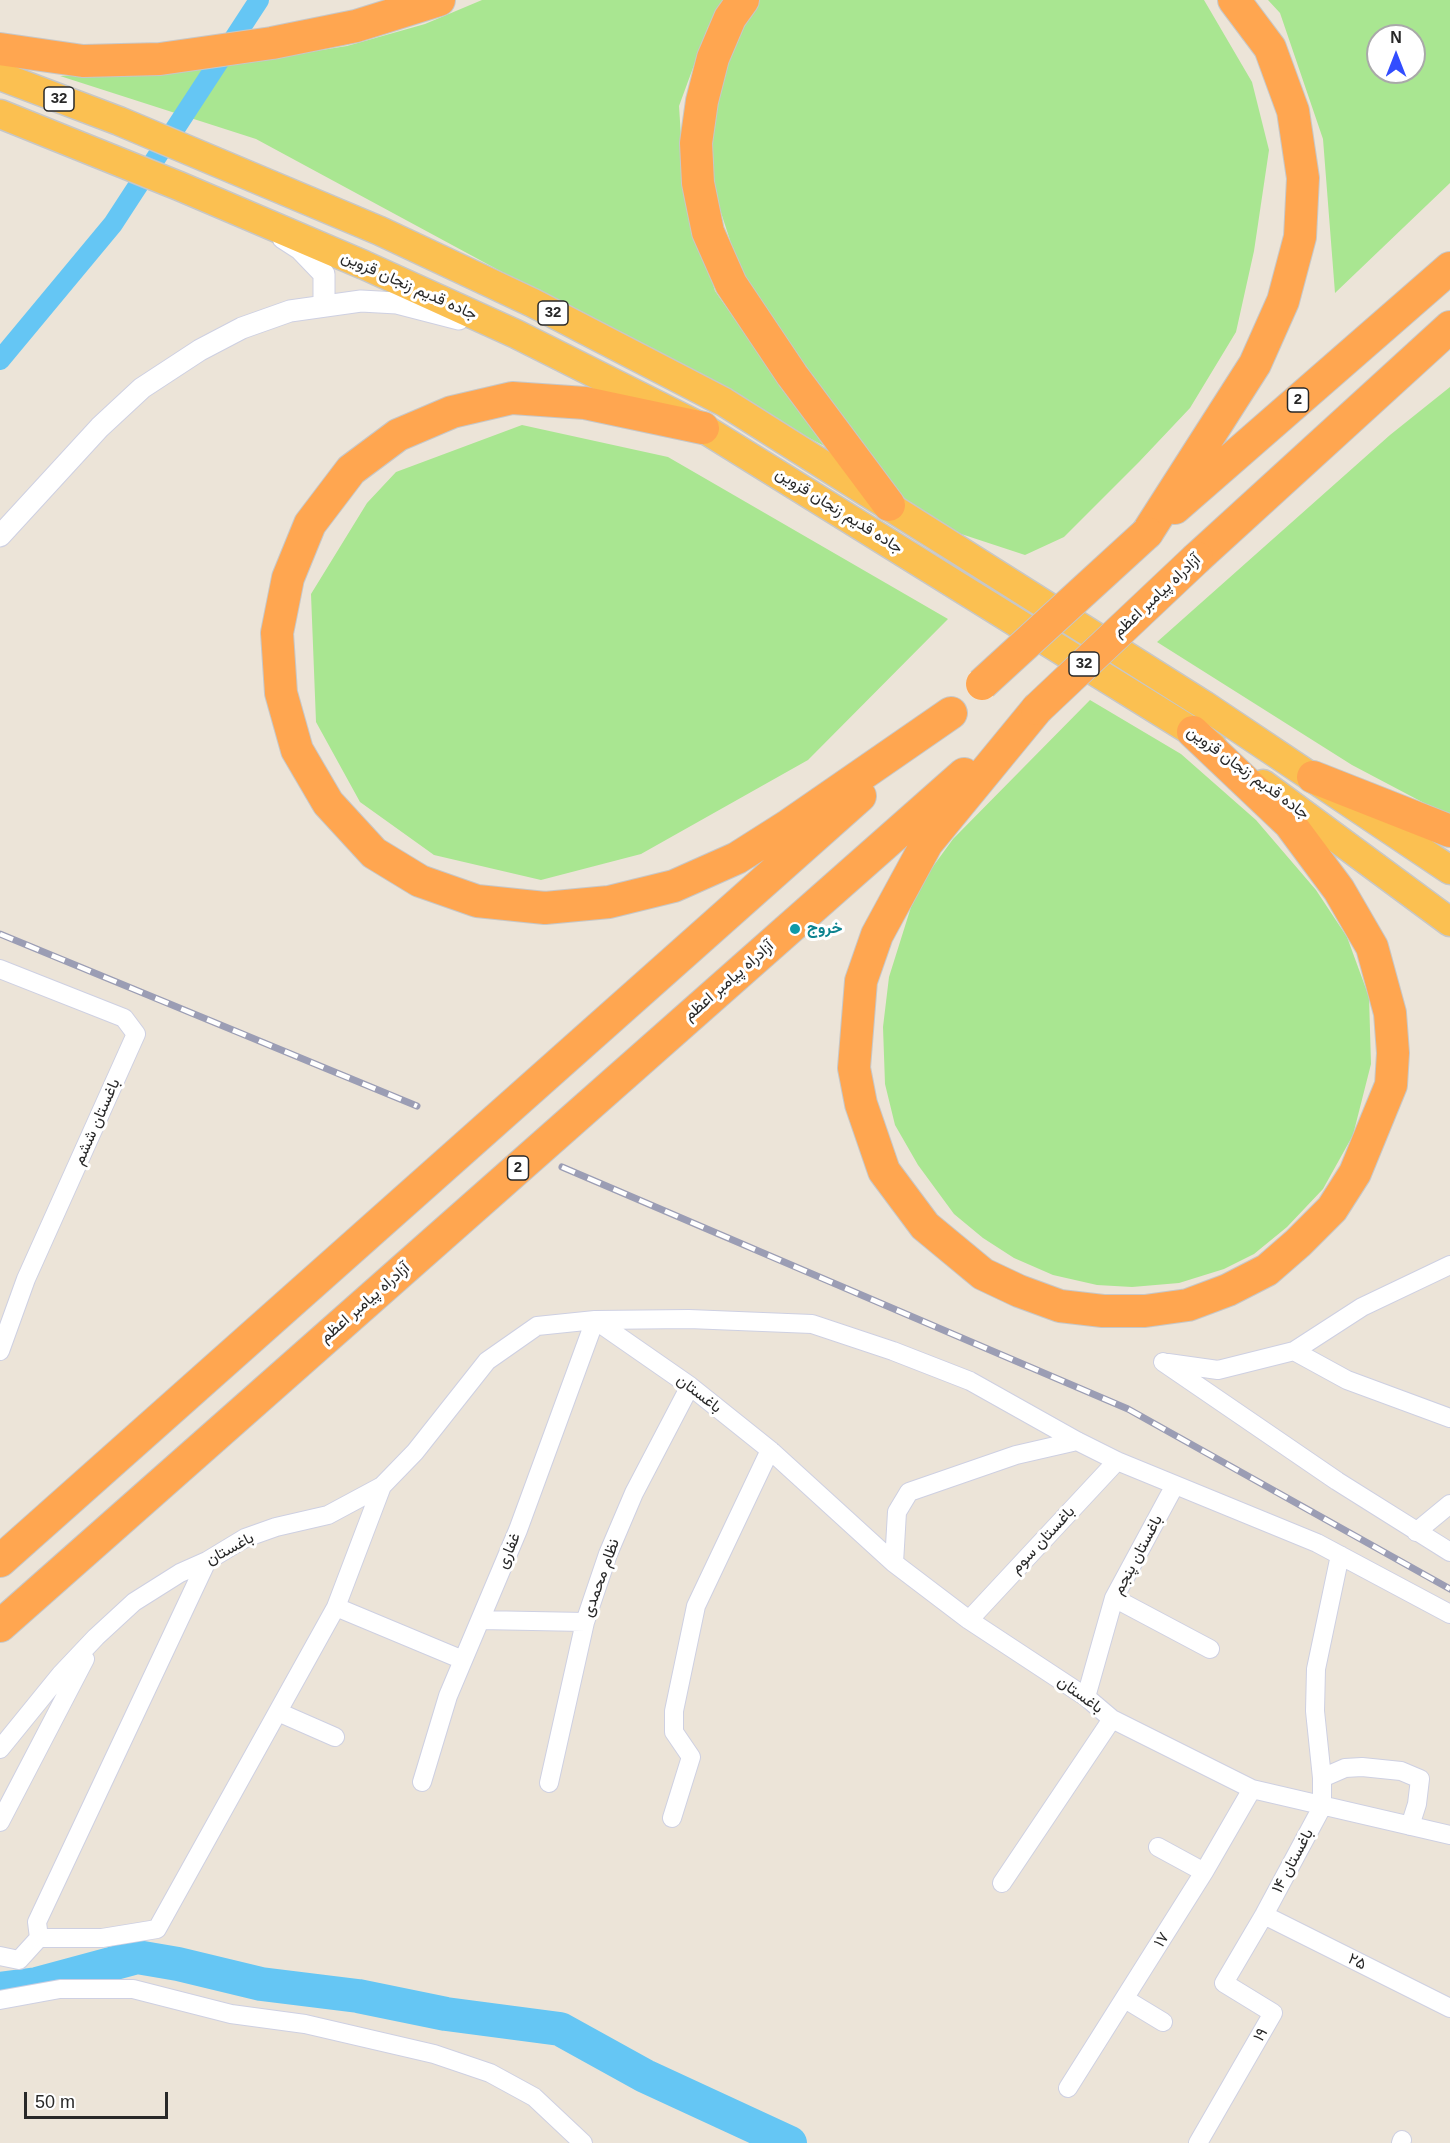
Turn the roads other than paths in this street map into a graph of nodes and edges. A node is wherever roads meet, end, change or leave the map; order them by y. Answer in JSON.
{"nodes":[{"id":1,"x":439,"y":0,"type":"edge"},
{"id":2,"x":743,"y":0,"type":"edge"},
{"id":3,"x":1234,"y":0,"type":"edge"},
{"id":4,"x":0,"y":49,"type":"edge"},
{"id":5,"x":0,"y":76,"type":"edge"},
{"id":6,"x":0,"y":114,"type":"edge"},
{"id":7,"x":249,"y":216,"type":"junction"},
{"id":8,"x":1450,"y":268,"type":"edge"},
{"id":9,"x":324,"y":306,"type":"junction"},
{"id":10,"x":1450,"y":327,"type":"edge"},
{"id":11,"x":516,"y":334,"type":"junction"},
{"id":12,"x":1450,"y":357,"type":"edge"},
{"id":13,"x":1344,"y":424,"type":"junction"},
{"id":14,"x":703,"y":428,"type":"junction"},
{"id":15,"x":889,"y":505,"type":"junction"},
{"id":16,"x":1147,"y":532,"type":"junction"},
{"id":17,"x":0,"y":536,"type":"edge"},
{"id":18,"x":1037,"y":709,"type":"junction"},
{"id":19,"x":951,"y":713,"type":"junction"},
{"id":20,"x":1193,"y":732,"type":"junction"},
{"id":21,"x":1313,"y":777,"type":"junction"},
{"id":22,"x":1450,"y":831,"type":"edge"},
{"id":23,"x":1450,"y":870,"type":"edge"},
{"id":24,"x":1450,"y":922,"type":"edge"},
{"id":25,"x":0,"y":969,"type":"edge"},
{"id":26,"x":1450,"y":1265,"type":"edge"},
{"id":27,"x":595,"y":1320,"type":"junction"},
{"id":28,"x":0,"y":1351,"type":"edge"},
{"id":29,"x":1294,"y":1351,"type":"junction"},
{"id":30,"x":690,"y":1386,"type":"junction"},
{"id":31,"x":1450,"y":1418,"type":"edge"},
{"id":32,"x":1077,"y":1441,"type":"junction"},
{"id":33,"x":770,"y":1450,"type":"junction"},
{"id":34,"x":1117,"y":1461,"type":"junction"},
{"id":35,"x":1175,"y":1485,"type":"junction"},
{"id":36,"x":382,"y":1486,"type":"junction"},
{"id":37,"x":1450,"y":1504,"type":"edge"},
{"id":38,"x":1416,"y":1532,"type":"junction"},
{"id":39,"x":1450,"y":1552,"type":"edge"},
{"id":40,"x":1340,"y":1555,"type":"junction"},
{"id":41,"x":0,"y":1561,"type":"edge"},
{"id":42,"x":207,"y":1561,"type":"junction"},
{"id":43,"x":894,"y":1563,"type":"junction"},
{"id":44,"x":1114,"y":1598,"type":"junction"},
{"id":45,"x":336,"y":1607,"type":"junction"},
{"id":46,"x":1450,"y":1614,"type":"edge"},
{"id":47,"x":480,"y":1620,"type":"junction"},
{"id":48,"x":969,"y":1620,"type":"junction"},
{"id":49,"x":585,"y":1622,"type":"junction"},
{"id":50,"x":0,"y":1626,"type":"edge"},
{"id":51,"x":96,"y":1637,"type":"junction"},
{"id":52,"x":1210,"y":1649,"type":"dead end"},
{"id":53,"x":464,"y":1660,"type":"junction"},
{"id":54,"x":1086,"y":1697,"type":"junction"},
{"id":55,"x":278,"y":1712,"type":"junction"},
{"id":56,"x":1112,"y":1719,"type":"junction"},
{"id":57,"x":335,"y":1737,"type":"dead end"},
{"id":58,"x":0,"y":1749,"type":"edge"},
{"id":59,"x":1322,"y":1778,"type":"junction"},
{"id":60,"x":422,"y":1782,"type":"dead end"},
{"id":61,"x":549,"y":1783,"type":"dead end"},
{"id":62,"x":1252,"y":1789,"type":"junction"},
{"id":63,"x":1322,"y":1807,"type":"junction"},
{"id":64,"x":672,"y":1818,"type":"dead end"},
{"id":65,"x":0,"y":1822,"type":"edge"},
{"id":66,"x":1410,"y":1826,"type":"junction"},
{"id":67,"x":1450,"y":1835,"type":"edge"},
{"id":68,"x":1158,"y":1846,"type":"dead end"},
{"id":69,"x":1204,"y":1872,"type":"junction"},
{"id":70,"x":1002,"y":1883,"type":"dead end"},
{"id":71,"x":1264,"y":1916,"type":"junction"},
{"id":72,"x":39,"y":1938,"type":"junction"},
{"id":73,"x":0,"y":1956,"type":"edge"},
{"id":74,"x":1125,"y":1999,"type":"junction"},
{"id":75,"x":0,"y":2000,"type":"edge"},
{"id":76,"x":1450,"y":2008,"type":"edge"},
{"id":77,"x":1163,"y":2022,"type":"dead end"},
{"id":78,"x":1068,"y":2088,"type":"dead end"},
{"id":79,"x":583,"y":2143,"type":"edge"},
{"id":80,"x":1198,"y":2143,"type":"edge"}],
"edges":[{"from":1,"to":4,"type":"highway"},
{"from":2,"to":15,"type":"highway"},
{"from":3,"to":16,"type":"highway"},
{"from":5,"to":15,"type":"highway","name":"جاده قدیم زنجان قزوین","number":"32"},
{"from":6,"to":7,"type":"highway","name":"جاده قدیم زنجان قزوین","number":"32"},
{"from":7,"to":9,"type":"street"},
{"from":7,"to":11,"type":"highway","name":"جاده قدیم زنجان قزوین","number":"32"},
{"from":8,"to":16,"type":"highway","number":"2"},
{"from":9,"to":11,"type":"street"},
{"from":9,"to":17,"type":"street"},
{"from":10,"to":13,"type":"highway","name":"آزادراه پیامبر اعظم","number":"2"},
{"from":11,"to":14,"type":"highway","name":"جاده قدیم زنجان قزوین","number":"32"},
{"from":12,"to":13,"type":"highway"},
{"from":13,"to":18,"type":"highway","name":"آزادراه پیامبر اعظم","number":"2","bridge":true},
{"from":14,"to":19,"type":"highway"},
{"from":14,"to":20,"type":"highway","name":"جاده قدیم زنجان قزوین","number":"32"},
{"from":15,"to":21,"type":"highway","name":"جاده قدیم زنجان قزوین","number":"32"},
{"from":16,"to":19,"type":"highway","number":"2","bridge":true},
{"from":18,"to":20,"type":"highway"},
{"from":18,"to":50,"type":"highway","name":"آزادراه پیامبر اعظم","number":"2"},
{"from":19,"to":41,"type":"highway","number":"2"},
{"from":20,"to":24,"type":"highway","name":"جاده قدیم زنجان قزوین","number":"32"},
{"from":21,"to":22,"type":"highway"},
{"from":21,"to":23,"type":"highway","name":"جاده قدیم زنجان قزوین","number":"32"},
{"from":25,"to":28,"type":"street","name":"باغستان ششم"},
{"from":26,"to":29,"type":"street"},
{"from":27,"to":30,"type":"street","name":"باغستان"},
{"from":27,"to":32,"type":"street"},
{"from":27,"to":36,"type":"street","name":"باغستان"},
{"from":27,"to":47,"type":"street","name":"غفاری"},
{"from":29,"to":31,"type":"street"},
{"from":29,"to":38,"type":"street"},
{"from":30,"to":33,"type":"street","name":"باغستان"},
{"from":30,"to":49,"type":"street","name":"نظام محمدی"},
{"from":32,"to":34,"type":"street"},
{"from":32,"to":43,"type":"street"},
{"from":33,"to":43,"type":"street","name":"باغستان"},
{"from":33,"to":64,"type":"street"},
{"from":34,"to":35,"type":"street"},
{"from":34,"to":48,"type":"street","name":"باغستان سوم"},
{"from":35,"to":40,"type":"street"},
{"from":35,"to":44,"type":"street","name":"باغستان پنجم"},
{"from":36,"to":42,"type":"street","name":"باغستان"},
{"from":36,"to":45,"type":"street"},
{"from":37,"to":38,"type":"street"},
{"from":38,"to":39,"type":"street"},
{"from":40,"to":46,"type":"street"},
{"from":40,"to":59,"type":"street"},
{"from":42,"to":51,"type":"street","name":"باغستان"},
{"from":42,"to":72,"type":"street"},
{"from":43,"to":48,"type":"street","name":"باغستان"},
{"from":44,"to":52,"type":"street"},
{"from":44,"to":54,"type":"street","name":"باغستان پنجم"},
{"from":45,"to":53,"type":"street"},
{"from":45,"to":55,"type":"street"},
{"from":47,"to":49,"type":"street"},
{"from":47,"to":53,"type":"street","name":"غفاری"},
{"from":48,"to":54,"type":"street","name":"باغستان"},
{"from":49,"to":61,"type":"street","name":"نظام محمدی"},
{"from":51,"to":58,"type":"street","name":"باغستان"},
{"from":51,"to":65,"type":"street"},
{"from":53,"to":60,"type":"street","name":"غفاری"},
{"from":54,"to":56,"type":"street","name":"باغستان"},
{"from":55,"to":57,"type":"street"},
{"from":55,"to":72,"type":"street"},
{"from":56,"to":62,"type":"street","name":"باغستان"},
{"from":56,"to":70,"type":"street"},
{"from":59,"to":63,"type":"street"},
{"from":59,"to":66,"type":"street"},
{"from":62,"to":63,"type":"street","name":"باغستان"},
{"from":62,"to":69,"type":"street","name":"۱۷"},
{"from":63,"to":66,"type":"street","name":"باغستان"},
{"from":63,"to":71,"type":"street","name":"باغستان ۱۴"},
{"from":66,"to":67,"type":"street","name":"باغستان"},
{"from":68,"to":69,"type":"street"},
{"from":69,"to":74,"type":"street","name":"۱۷"},
{"from":71,"to":76,"type":"street","name":"۲۵"},
{"from":71,"to":80,"type":"street","name":"۱۹"},
{"from":72,"to":73,"type":"street"},
{"from":74,"to":77,"type":"street"},
{"from":74,"to":78,"type":"street","name":"۱۷"},
{"from":75,"to":79,"type":"street"}]}
